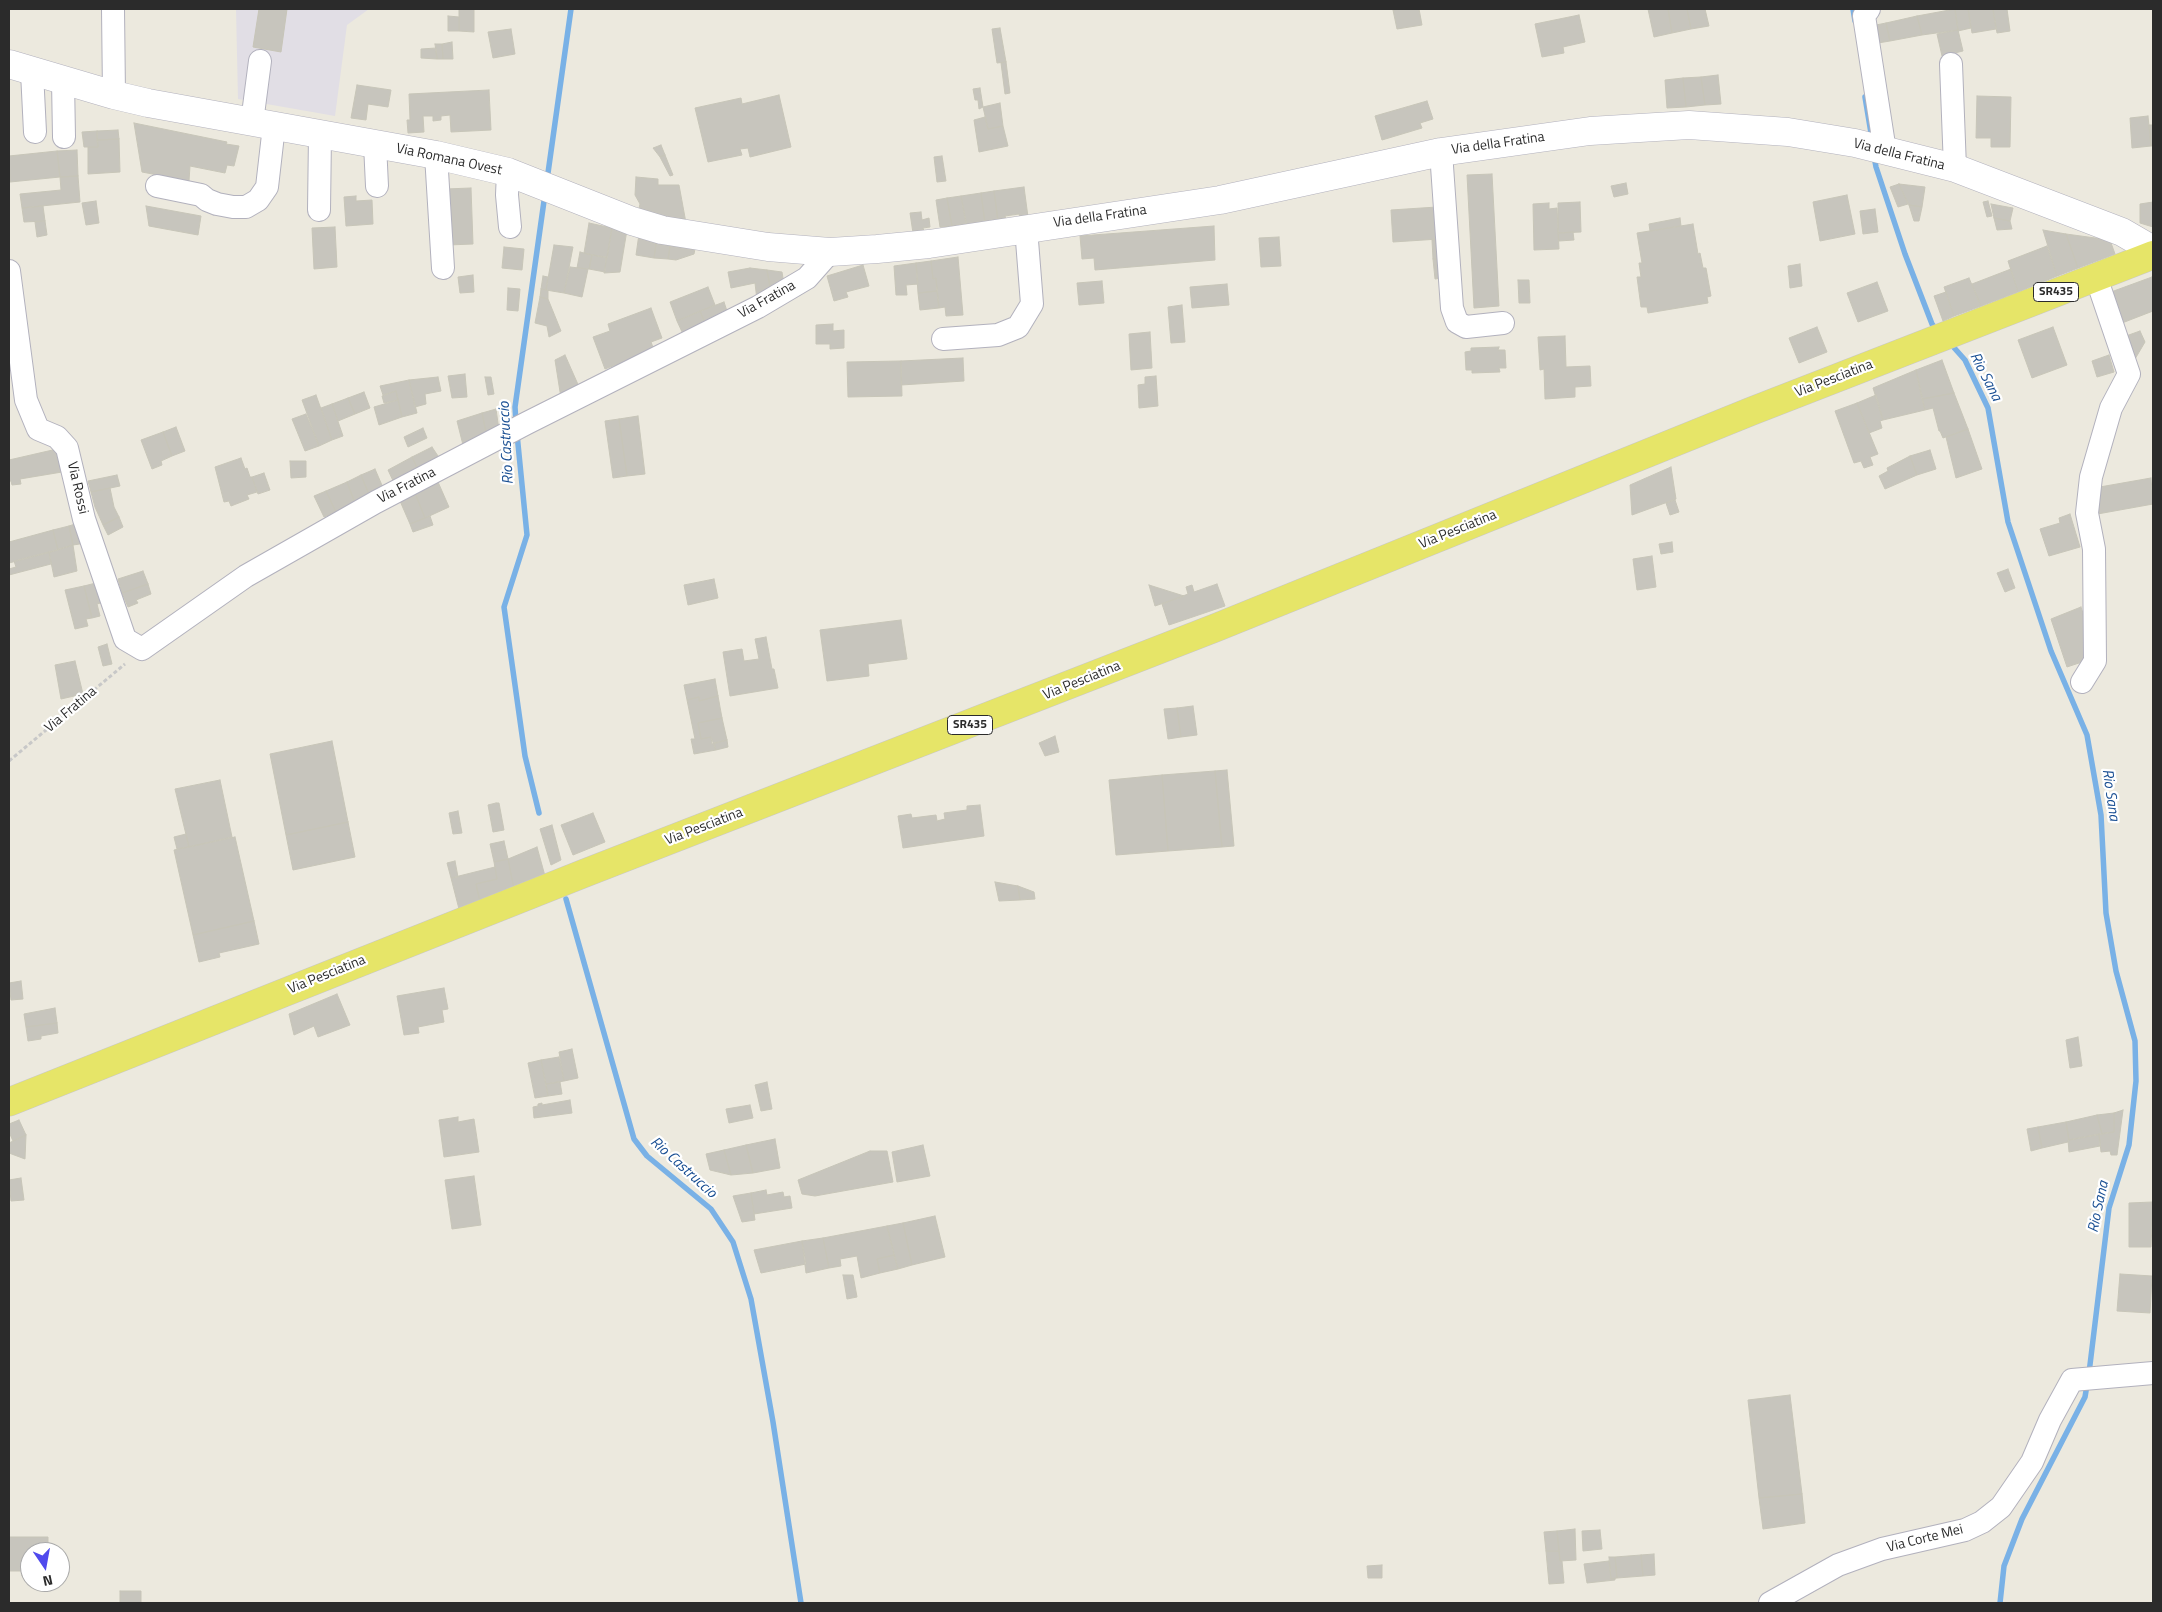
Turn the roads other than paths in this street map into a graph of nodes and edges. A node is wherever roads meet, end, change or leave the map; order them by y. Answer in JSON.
{"nodes":[{"id":1,"x":113,"y":9,"type":"edge"},
{"id":2,"x":1870,"y":9,"type":"edge"},
{"id":3,"x":260,"y":61,"type":"dead end"},
{"id":4,"x":1951,"y":64,"type":"dead end"},
{"id":5,"x":20,"y":68,"type":"edge"},
{"id":6,"x":63,"y":81,"type":"junction"},
{"id":7,"x":114,"y":95,"type":"junction"},
{"id":8,"x":263,"y":124,"type":"junction"},
{"id":9,"x":36,"y":132,"type":"dead end"},
{"id":10,"x":320,"y":135,"type":"junction"},
{"id":11,"x":64,"y":137,"type":"dead end"},
{"id":12,"x":375,"y":144,"type":"junction"},
{"id":13,"x":1873,"y":148,"type":"junction"},
{"id":14,"x":1441,"y":152,"type":"junction"},
{"id":15,"x":436,"y":155,"type":"junction"},
{"id":16,"x":1955,"y":168,"type":"junction"},
{"id":17,"x":508,"y":172,"type":"junction"},
{"id":18,"x":157,"y":186,"type":"dead end"},
{"id":19,"x":377,"y":186,"type":"dead end"},
{"id":20,"x":319,"y":210,"type":"dead end"},
{"id":21,"x":510,"y":226,"type":"dead end"},
{"id":22,"x":1026,"y":228,"type":"junction"},
{"id":23,"x":2153,"y":250,"type":"edge"},
{"id":24,"x":830,"y":252,"type":"junction"},
{"id":25,"x":2153,"y":255,"type":"edge"},
{"id":26,"x":443,"y":268,"type":"dead end"},
{"id":27,"x":9,"y":271,"type":"edge"},
{"id":28,"x":2096,"y":277,"type":"junction"},
{"id":29,"x":1503,"y":323,"type":"dead end"},
{"id":30,"x":943,"y":339,"type":"dead end"},
{"id":31,"x":142,"y":649,"type":"joint"},
{"id":32,"x":2082,"y":682,"type":"dead end"},
{"id":33,"x":9,"y":1102,"type":"edge"},
{"id":34,"x":2153,"y":1373,"type":"edge"},
{"id":35,"x":1770,"y":1603,"type":"edge"}],
"edges":[{"from":1,"to":7,"type":"street"},
{"from":2,"to":13,"type":"street"},
{"from":3,"to":8,"type":"street"},
{"from":4,"to":16,"type":"street"},
{"from":5,"to":6,"type":"street","name":"Via Romana Ovest"},
{"from":5,"to":9,"type":"street","name":"Via Romana Ovest"},
{"from":6,"to":7,"type":"street","name":"Via Romana Ovest"},
{"from":6,"to":11,"type":"street"},
{"from":7,"to":8,"type":"street","name":"Via Romana Ovest"},
{"from":8,"to":10,"type":"street","name":"Via Romana Ovest"},
{"from":8,"to":18,"type":"street"},
{"from":10,"to":12,"type":"street","name":"Via Romana Ovest"},
{"from":10,"to":20,"type":"street"},
{"from":12,"to":15,"type":"street","name":"Via Romana Ovest"},
{"from":12,"to":19,"type":"street"},
{"from":13,"to":14,"type":"street","name":"Via della Fratina"},
{"from":13,"to":16,"type":"street","name":"Via della Fratina"},
{"from":14,"to":22,"type":"street","name":"Via della Fratina"},
{"from":14,"to":29,"type":"street"},
{"from":15,"to":17,"type":"street","name":"Via Romana Ovest"},
{"from":15,"to":26,"type":"street"},
{"from":16,"to":23,"type":"street","name":"Via della Fratina"},
{"from":17,"to":21,"type":"street"},
{"from":17,"to":24,"type":"street","name":"Via Romana Ovest"},
{"from":22,"to":24,"type":"street","name":"Via della Fratina"},
{"from":22,"to":30,"type":"street"},
{"from":24,"to":31,"type":"street","name":"Via Fratina"},
{"from":25,"to":28,"type":"main road","name":"Via Pesciatina","number":"SR435"},
{"from":27,"to":31,"type":"street","name":"Via Rossi"},
{"from":28,"to":32,"type":"street"},
{"from":28,"to":33,"type":"main road","name":"Via Pesciatina","number":"SR435"},
{"from":34,"to":35,"type":"street","name":"Via Corte Mei"}]}
